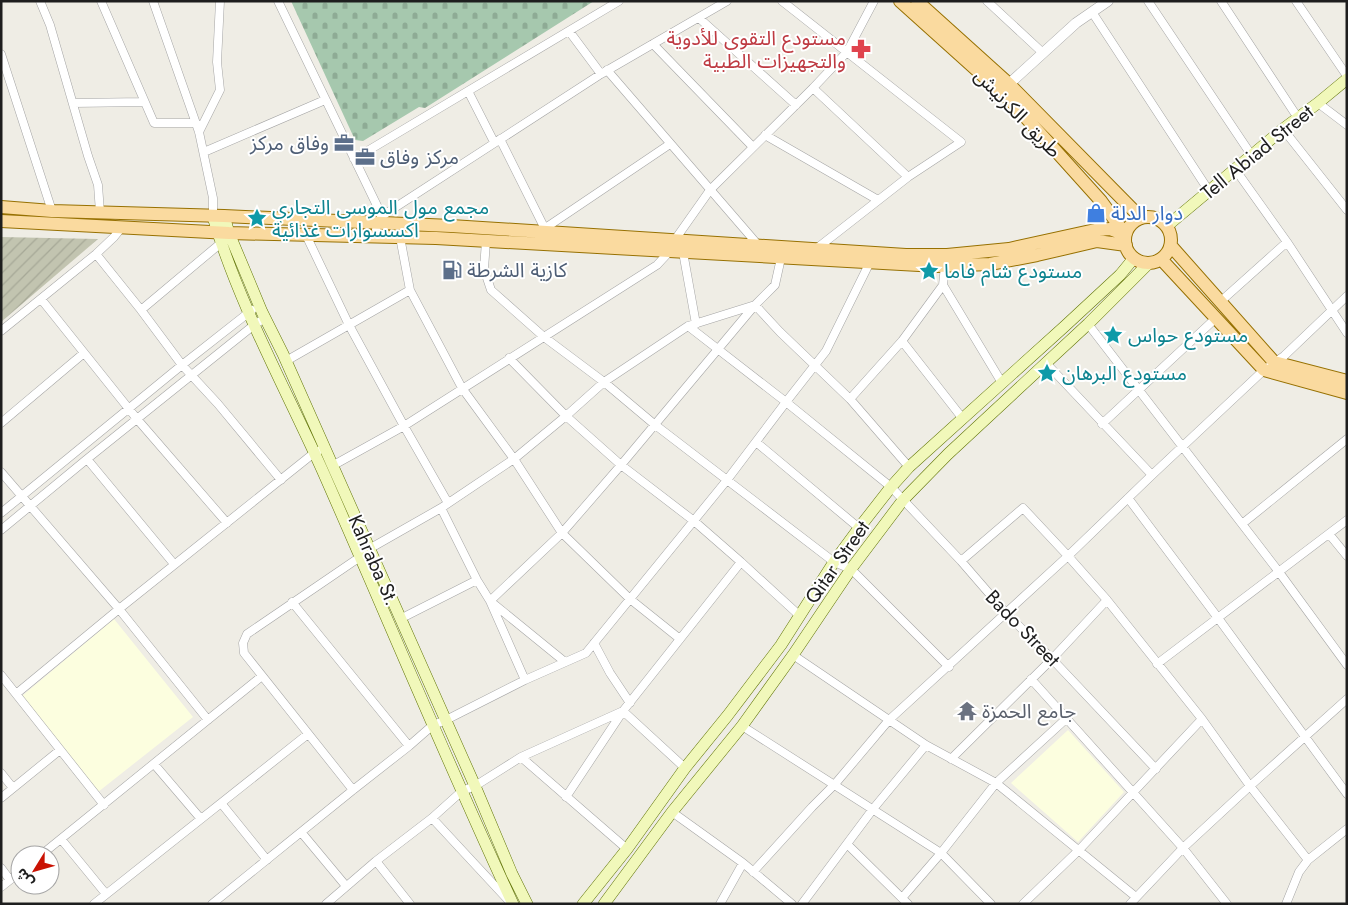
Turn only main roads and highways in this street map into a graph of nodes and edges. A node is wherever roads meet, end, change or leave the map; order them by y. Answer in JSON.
{"nodes":[{"id":1,"x":900,"y":1,"type":"edge"},
{"id":2,"x":917,"y":1,"type":"edge"},
{"id":3,"x":1347,"y":77,"type":"edge"},
{"id":4,"x":1,"y":207,"type":"edge"},
{"id":5,"x":219,"y":217,"type":"junction"},
{"id":6,"x":1141,"y":218,"type":"junction"},
{"id":7,"x":1,"y":220,"type":"edge"},
{"id":8,"x":1167,"y":226,"type":"junction"},
{"id":9,"x":401,"y":231,"type":"junction"},
{"id":10,"x":223,"y":236,"type":"junction"},
{"id":11,"x":1126,"y":240,"type":"junction"},
{"id":12,"x":672,"y":246,"type":"junction"},
{"id":13,"x":1171,"y":246,"type":"junction"},
{"id":14,"x":1134,"y":258,"type":"junction"},
{"id":15,"x":1155,"y":261,"type":"junction"},
{"id":16,"x":1269,"y":366,"type":"junction"},
{"id":17,"x":1347,"y":381,"type":"edge"},
{"id":18,"x":1347,"y":393,"type":"edge"},
{"id":19,"x":986,"y":398,"type":"junction"},
{"id":20,"x":996,"y":409,"type":"junction"},
{"id":21,"x":319,"y":451,"type":"junction"},
{"id":22,"x":364,"y":553,"type":"junction"},
{"id":23,"x":512,"y":904,"type":"edge"},
{"id":24,"x":527,"y":904,"type":"edge"},
{"id":25,"x":583,"y":904,"type":"edge"},
{"id":26,"x":604,"y":904,"type":"edge"}],
"edges":[{"from":1,"to":11,"type":"main road","name":"طريق الكرنيش"},
{"from":2,"to":6,"type":"main road","name":"طريق الكرنيش"},
{"from":3,"to":8,"type":"main road","name":"Tell Abiad Street"},
{"from":4,"to":5,"type":"main road"},
{"from":5,"to":9,"type":"main road"},
{"from":5,"to":10,"type":"main road","name":"Kahraba St."},
{"from":6,"to":8,"type":"main road"},
{"from":6,"to":11,"type":"main road"},
{"from":7,"to":10,"type":"main road"},
{"from":8,"to":13,"type":"main road"},
{"from":9,"to":10,"type":"main road"},
{"from":9,"to":12,"type":"main road"},
{"from":9,"to":12,"type":"main road"},
{"from":10,"to":21,"type":"main road","name":"Kahraba St."},
{"from":10,"to":21,"type":"main road","name":"Kahraba St."},
{"from":11,"to":12,"type":"main road"},
{"from":11,"to":12,"type":"main road"},
{"from":11,"to":14,"type":"main road"},
{"from":13,"to":15,"type":"main road"},
{"from":13,"to":16,"type":"main road"},
{"from":14,"to":15,"type":"main road"},
{"from":14,"to":19,"type":"main road","name":"Qitar Street"},
{"from":15,"to":16,"type":"main road"},
{"from":15,"to":20,"type":"main road","name":"Qitar Street"},
{"from":16,"to":17,"type":"main road"},
{"from":16,"to":18,"type":"main road"},
{"from":19,"to":20,"type":"main road"},
{"from":19,"to":25,"type":"main road","name":"Qitar Street"},
{"from":20,"to":26,"type":"main road","name":"Qitar Street"},
{"from":21,"to":22,"type":"main road","name":"Kahraba St."},
{"from":21,"to":22,"type":"main road","name":"Kahraba St."},
{"from":22,"to":23,"type":"main road","name":"Kahraba St."},
{"from":22,"to":24,"type":"main road","name":"Kahraba St."}]}
